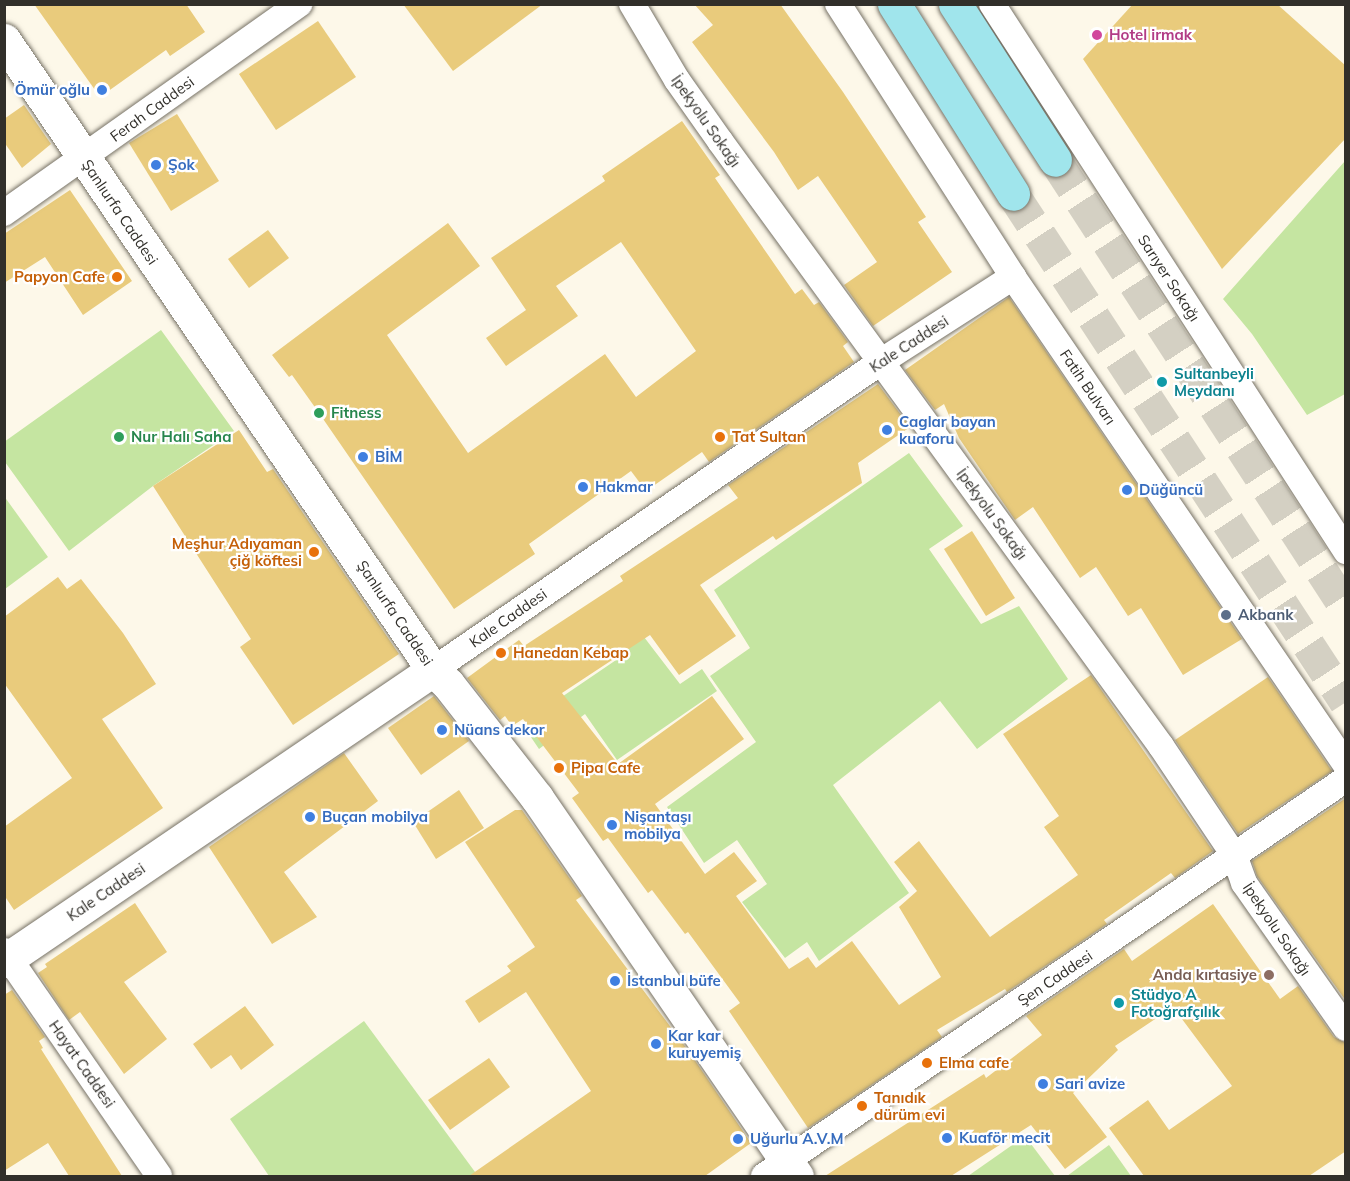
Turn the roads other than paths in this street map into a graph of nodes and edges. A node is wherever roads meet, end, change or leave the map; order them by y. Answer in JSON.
{"nodes":[{"id":1,"x":298,"y":4,"type":"edge"},
{"id":2,"x":632,"y":4,"type":"edge"},
{"id":3,"x":837,"y":4,"type":"edge"},
{"id":4,"x":894,"y":4,"type":"edge"},
{"id":5,"x":955,"y":4,"type":"edge"},
{"id":6,"x":992,"y":4,"type":"edge"},
{"id":7,"x":4,"y":27,"type":"edge"},
{"id":8,"x":12,"y":52,"type":"edge"},
{"id":9,"x":84,"y":158,"type":"junction"},
{"id":10,"x":1055,"y":160,"type":"tunnel mouth"},
{"id":11,"x":1013,"y":194,"type":"tunnel mouth"},
{"id":12,"x":4,"y":213,"type":"edge"},
{"id":13,"x":1013,"y":277,"type":"junction"},
{"id":14,"x":882,"y":361,"type":"junction"},
{"id":15,"x":1346,"y":551,"type":"edge"},
{"id":16,"x":434,"y":670,"type":"junction"},
{"id":17,"x":1346,"y":765,"type":"edge"},
{"id":18,"x":1346,"y":779,"type":"edge"},
{"id":19,"x":1234,"y":855,"type":"junction"},
{"id":20,"x":6,"y":957,"type":"edge"},
{"id":21,"x":1346,"y":1028,"type":"edge"},
{"id":22,"x":782,"y":1171,"type":"edge"},
{"id":23,"x":159,"y":1176,"type":"edge"}],
"edges":[{"from":1,"to":9,"type":"street","name":"Ferah Caddesi"},
{"from":2,"to":14,"type":"street","name":"İpekyolu Sokağı"},
{"from":3,"to":13,"type":"street","name":"Fatih Bulvarı"},
{"from":4,"to":11,"type":"main road"},
{"from":5,"to":10,"type":"main road"},
{"from":6,"to":15,"type":"street","name":"Sarıyer Sokağı"},
{"from":7,"to":8,"type":"street"},
{"from":8,"to":9,"type":"street","name":"Şanlıurfa Caddesi"},
{"from":9,"to":12,"type":"street","name":"Ferah Caddesi"},
{"from":9,"to":16,"type":"street","name":"Şanlıurfa Caddesi"},
{"from":13,"to":14,"type":"street","name":"Kale Caddesi"},
{"from":13,"to":17,"type":"street","name":"Fatih Bulvarı"},
{"from":14,"to":16,"type":"street","name":"Kale Caddesi"},
{"from":14,"to":19,"type":"street","name":"İpekyolu Sokağı"},
{"from":16,"to":20,"type":"street","name":"Kale Caddesi"},
{"from":16,"to":22,"type":"street","name":"Şanlıurfa Caddesi"},
{"from":18,"to":19,"type":"street","name":"Şen Caddesi"},
{"from":19,"to":21,"type":"street","name":"İpekyolu Sokağı"},
{"from":19,"to":22,"type":"street","name":"Şen Caddesi"},
{"from":20,"to":23,"type":"street","name":"Hayat Caddesi"}]}
